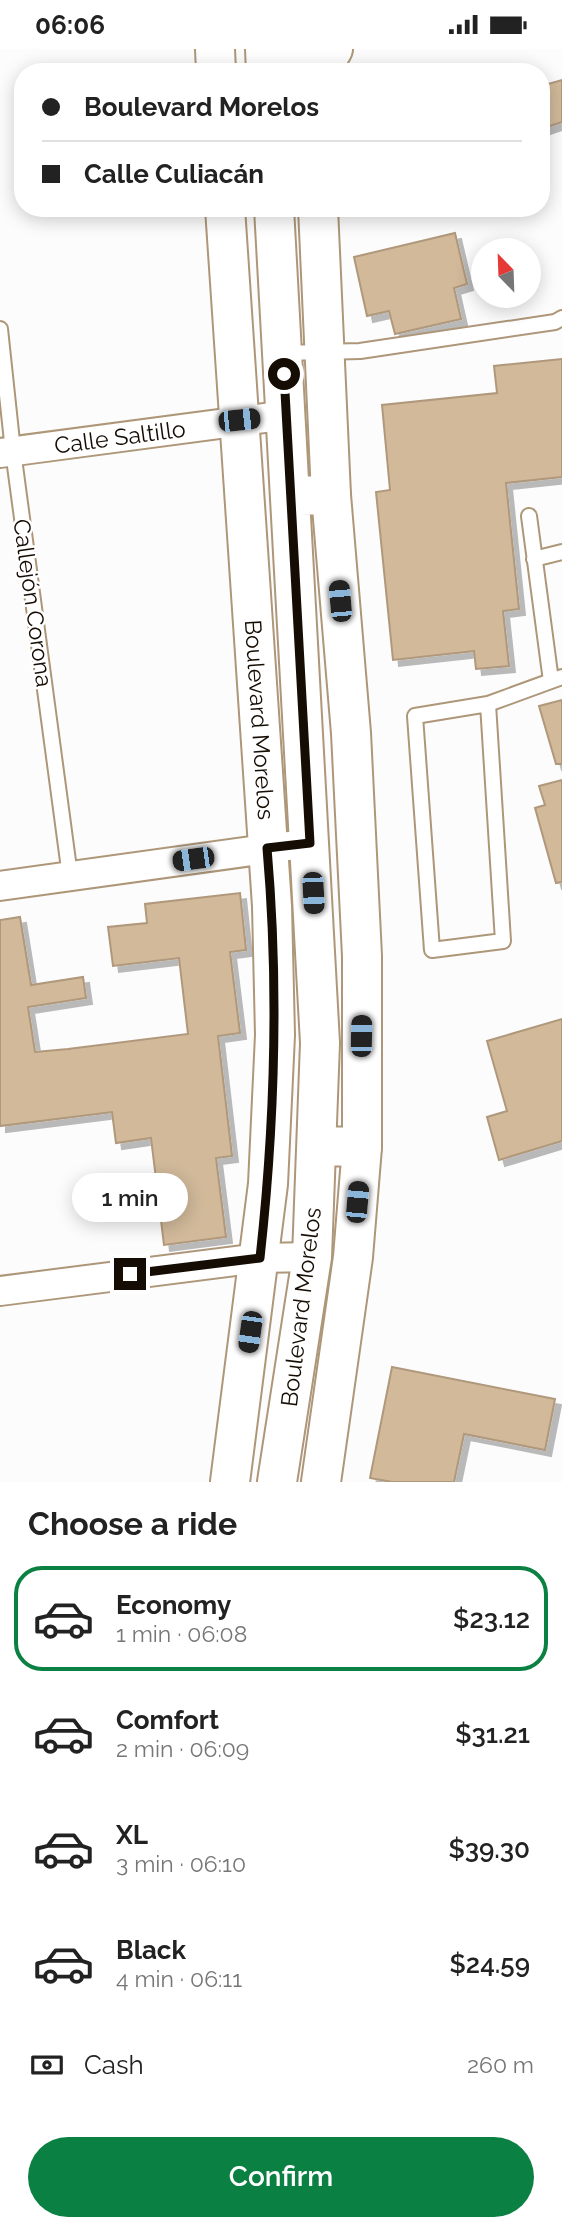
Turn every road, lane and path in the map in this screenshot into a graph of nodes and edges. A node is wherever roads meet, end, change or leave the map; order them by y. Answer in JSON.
{"nodes":[{"id":1,"x":226,"y":217,"type":"edge"},
{"id":2,"x":275,"y":217,"type":"edge"},
{"id":3,"x":318,"y":217,"type":"edge"},
{"id":4,"x":562,"y":318,"type":"edge"},
{"id":5,"x":0,"y":329,"type":"edge"},
{"id":6,"x":325,"y":352,"type":"junction"},
{"id":7,"x":283,"y":353,"type":"junction"},
{"id":8,"x":287,"y":415,"type":"junction"},
{"id":9,"x":239,"y":420,"type":"junction"},
{"id":10,"x":7,"y":452,"type":"edge"},
{"id":11,"x":331,"y":495,"type":"junction"},
{"id":12,"x":290,"y":496,"type":"junction"},
{"id":13,"x":529,"y":516,"type":"dead end"},
{"id":14,"x":562,"y":552,"type":"edge"},
{"id":15,"x":534,"y":559,"type":"junction"},
{"id":16,"x":556,"y":679,"type":"edge"},
{"id":17,"x":488,"y":704,"type":"junction"},
{"id":18,"x":310,"y":843,"type":"junction"},
{"id":19,"x":267,"y":848,"type":"junction"},
{"id":20,"x":70,"y":876,"type":"junction"},
{"id":21,"x":0,"y":885,"type":"edge"},
{"id":22,"x":317,"y":1146,"type":"junction"},
{"id":23,"x":362,"y":1147,"type":"junction"},
{"id":24,"x":312,"y":1257,"type":"junction"},
{"id":25,"x":260,"y":1258,"type":"junction"},
{"id":26,"x":0,"y":1291,"type":"edge"},
{"id":27,"x":230,"y":1482,"type":"edge"},
{"id":28,"x":277,"y":1482,"type":"edge"},
{"id":29,"x":321,"y":1482,"type":"edge"}],
"edges":[{"from":1,"to":9,"type":"street","name":"Boulevard Morelos"},
{"from":2,"to":7,"type":"street","name":"Boulevard Morelos"},
{"from":3,"to":6,"type":"street","name":"Boulevard Morelos"},
{"from":4,"to":6,"type":"lane"},
{"from":5,"to":10,"type":"lane","name":"Callejón Corona"},
{"from":6,"to":7,"type":"lane"},
{"from":6,"to":11,"type":"street","name":"Boulevard Morelos"},
{"from":7,"to":8,"type":"street","name":"Boulevard Morelos"},
{"from":8,"to":9,"type":"street","name":"Calle Saltillo"},
{"from":8,"to":12,"type":"street","name":"Boulevard Morelos"},
{"from":9,"to":10,"type":"street","name":"Calle Saltillo"},
{"from":9,"to":19,"type":"street","name":"Boulevard Morelos"},
{"from":10,"to":20,"type":"lane","name":"Callejón Corona"},
{"from":11,"to":12,"type":"street"},
{"from":11,"to":23,"type":"street","name":"Boulevard Morelos"},
{"from":12,"to":18,"type":"street","name":"Boulevard Morelos"},
{"from":13,"to":15,"type":"lane"},
{"from":14,"to":15,"type":"lane"},
{"from":15,"to":16,"type":"lane"},
{"from":16,"to":17,"type":"lane"},
{"from":17,"to":17,"type":"lane"},
{"from":18,"to":19,"type":"street"},
{"from":18,"to":22,"type":"street","name":"Boulevard Morelos"},
{"from":19,"to":20,"type":"street"},
{"from":19,"to":25,"type":"street","name":"Boulevard Morelos"},
{"from":20,"to":21,"type":"street"},
{"from":22,"to":23,"type":"street"},
{"from":22,"to":24,"type":"street","name":"Boulevard Morelos"},
{"from":23,"to":29,"type":"street","name":"Boulevard Morelos"},
{"from":24,"to":25,"type":"street"},
{"from":24,"to":28,"type":"street","name":"Boulevard Morelos"},
{"from":25,"to":26,"type":"street"},
{"from":25,"to":27,"type":"street","name":"Boulevard Morelos"}]}
